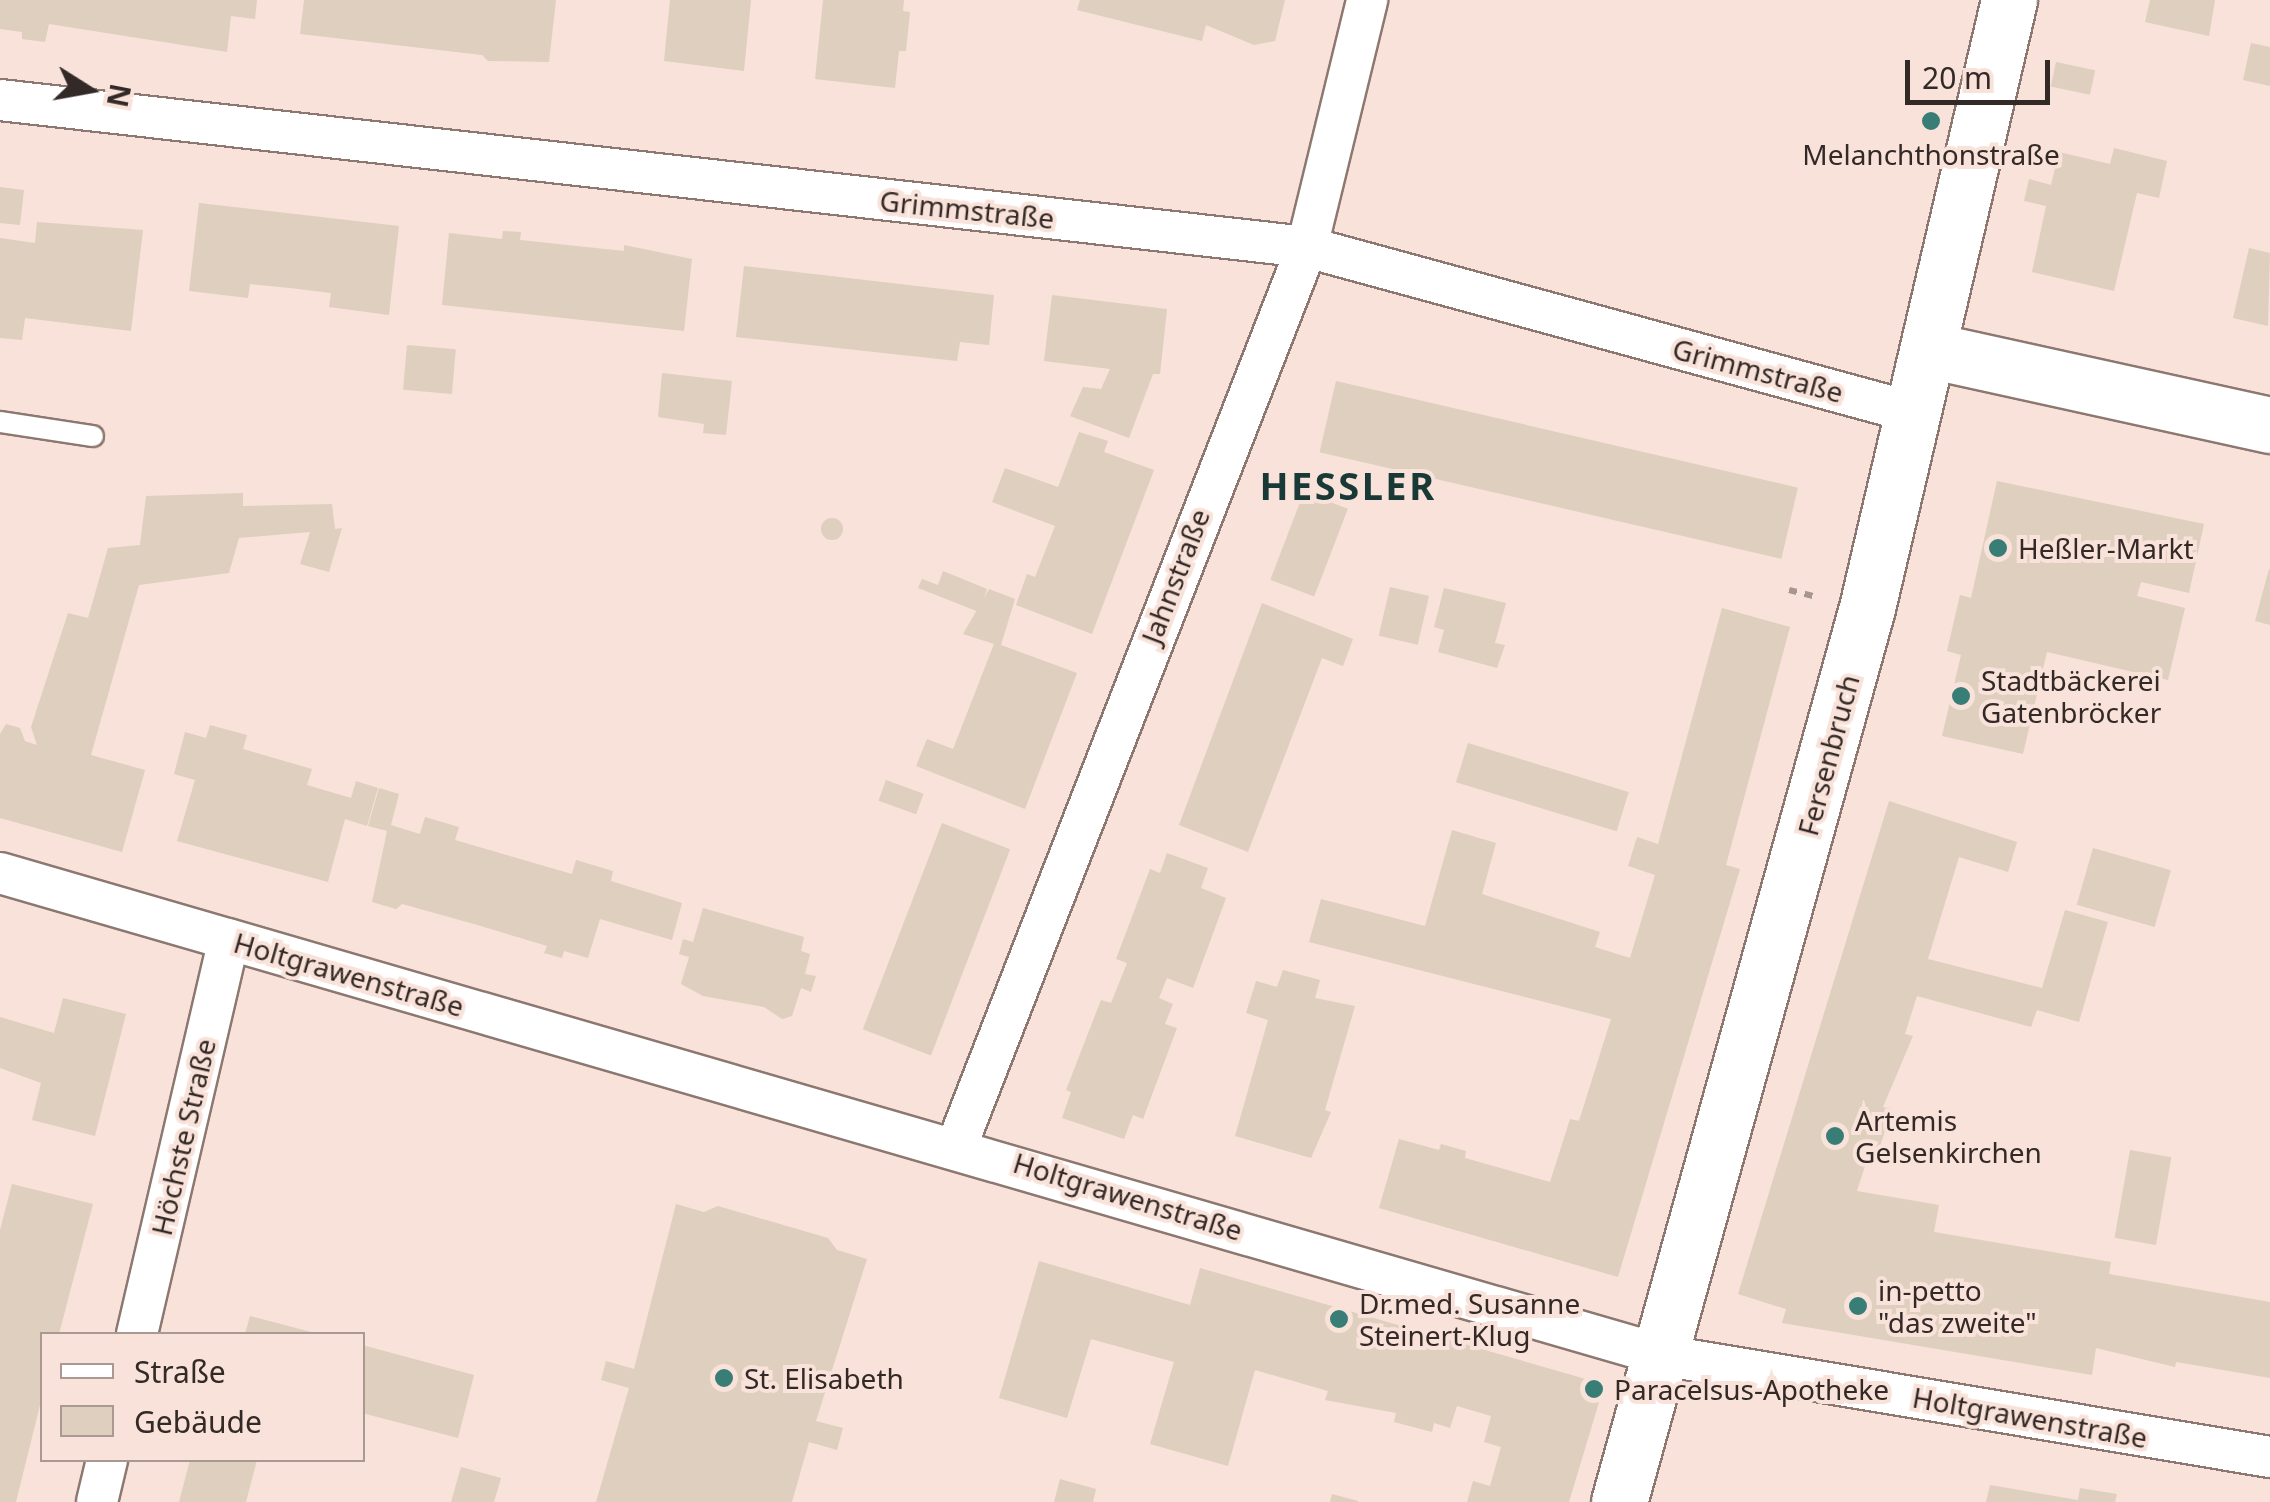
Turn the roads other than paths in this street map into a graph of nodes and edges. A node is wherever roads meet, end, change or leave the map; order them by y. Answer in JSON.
{"nodes":[{"id":1,"x":1367,"y":0,"type":"edge"},
{"id":2,"x":2009,"y":0,"type":"edge"},
{"id":3,"x":0,"y":100,"type":"edge"},
{"id":4,"x":1307,"y":247,"type":"junction"},
{"id":5,"x":1929,"y":350,"type":"junction"},
{"id":6,"x":1915,"y":413,"type":"junction"},
{"id":7,"x":0,"y":422,"type":"edge"},
{"id":8,"x":2270,"y":425,"type":"edge"},
{"id":9,"x":93,"y":436,"type":"dead end"},
{"id":10,"x":0,"y":873,"type":"edge"},
{"id":11,"x":229,"y":940,"type":"junction"},
{"id":12,"x":957,"y":1146,"type":"junction"},
{"id":13,"x":137,"y":1332,"type":"edge"},
{"id":14,"x":1661,"y":1354,"type":"junction"},
{"id":15,"x":2270,"y":1457,"type":"edge"},
{"id":16,"x":108,"y":1462,"type":"edge"},
{"id":17,"x":98,"y":1502,"type":"edge"},
{"id":18,"x":1619,"y":1502,"type":"edge"}],
"edges":[{"from":1,"to":4,"type":"street","name":"Jahnstraße"},
{"from":2,"to":5,"type":"street","name":"Fersenbruch"},
{"from":3,"to":4,"type":"street","name":"Grimmstraße"},
{"from":4,"to":6,"type":"street","name":"Grimmstraße"},
{"from":4,"to":12,"type":"street","name":"Jahnstraße"},
{"from":5,"to":6,"type":"street","name":"Fersenbruch"},
{"from":5,"to":8,"type":"street"},
{"from":6,"to":14,"type":"street","name":"Fersenbruch"},
{"from":7,"to":9,"type":"lane"},
{"from":10,"to":11,"type":"street","name":"Holtgrawenstraße"},
{"from":11,"to":12,"type":"street","name":"Holtgrawenstraße"},
{"from":11,"to":13,"type":"street","name":"Höchste Straße"},
{"from":12,"to":14,"type":"street","name":"Holtgrawenstraße"},
{"from":14,"to":15,"type":"street","name":"Holtgrawenstraße"},
{"from":14,"to":18,"type":"street","name":"Fersenbruch"},
{"from":16,"to":17,"type":"street"}]}
